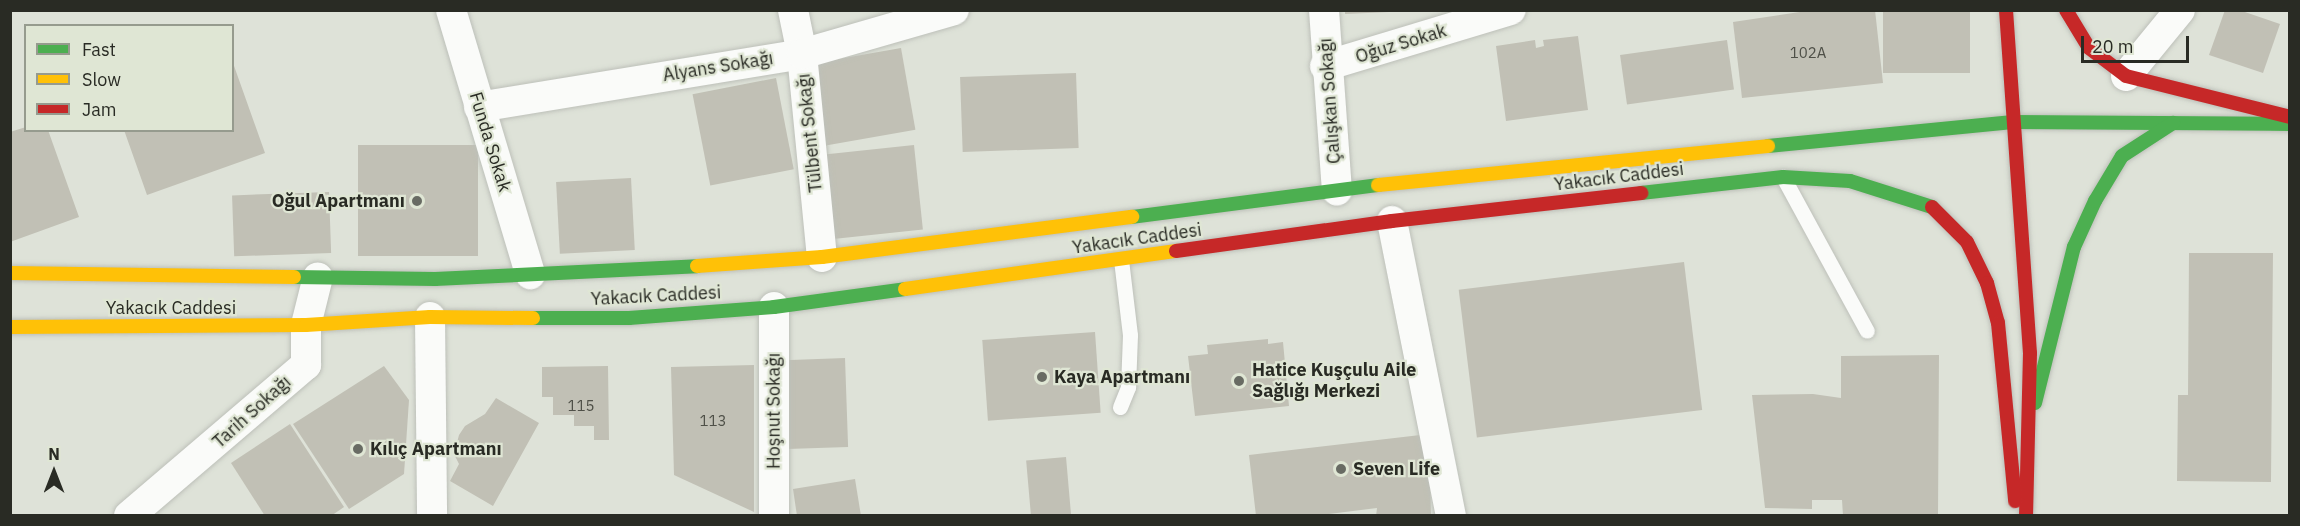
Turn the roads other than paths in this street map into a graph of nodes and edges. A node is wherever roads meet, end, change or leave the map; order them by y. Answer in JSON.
{"nodes":[{"id":1,"x":451,"y":10,"type":"edge"},
{"id":2,"x":794,"y":10,"type":"edge"},
{"id":3,"x":954,"y":10,"type":"edge"},
{"id":4,"x":1324,"y":10,"type":"edge"},
{"id":5,"x":1511,"y":10,"type":"edge"},
{"id":6,"x":2006,"y":10,"type":"edge"},
{"id":7,"x":2066,"y":10,"type":"edge"},
{"id":8,"x":2180,"y":10,"type":"edge"},
{"id":9,"x":802,"y":54,"type":"junction"},
{"id":10,"x":1325,"y":66,"type":"junction"},
{"id":11,"x":2126,"y":76,"type":"junction"},
{"id":12,"x":479,"y":107,"type":"junction"},
{"id":13,"x":2289,"y":117,"type":"edge"},
{"id":14,"x":2013,"y":122,"type":"junction"},
{"id":15,"x":2173,"y":123,"type":"junction"},
{"id":16,"x":2289,"y":124,"type":"edge"},
{"id":17,"x":1783,"y":177,"type":"junction"},
{"id":18,"x":1337,"y":191,"type":"junction"},
{"id":19,"x":1392,"y":222,"type":"junction"},
{"id":20,"x":822,"y":257,"type":"junction"},
{"id":21,"x":1121,"y":260,"type":"junction"},
{"id":22,"x":10,"y":273,"type":"edge"},
{"id":23,"x":530,"y":274,"type":"junction"},
{"id":24,"x":318,"y":277,"type":"junction"},
{"id":25,"x":774,"y":307,"type":"junction"},
{"id":26,"x":430,"y":317,"type":"junction"},
{"id":27,"x":306,"y":325,"type":"junction"},
{"id":28,"x":10,"y":327,"type":"edge"},
{"id":29,"x":1867,"y":331,"type":"dead end"},
{"id":30,"x":1120,"y":407,"type":"dead end"},
{"id":31,"x":2030,"y":426,"type":"junction"},
{"id":32,"x":774,"y":515,"type":"edge"},
{"id":33,"x":129,"y":516,"type":"edge"},
{"id":34,"x":432,"y":516,"type":"edge"},
{"id":35,"x":1451,"y":516,"type":"edge"},
{"id":36,"x":2016,"y":516,"type":"edge"},
{"id":37,"x":2026,"y":516,"type":"edge"}],
"edges":[{"from":1,"to":12,"type":"street","name":"Funda Sokak"},
{"from":2,"to":9,"type":"street","name":"Tülbent Sokağı"},
{"from":3,"to":9,"type":"street","name":"Alyans Sokağı"},
{"from":4,"to":10,"type":"street","name":"Çalışkan Sokağı"},
{"from":5,"to":10,"type":"street","name":"Oğuz Sokak"},
{"from":6,"to":14,"type":"main road"},
{"from":7,"to":11,"type":"main road"},
{"from":8,"to":11,"type":"street"},
{"from":9,"to":12,"type":"street","name":"Alyans Sokağı"},
{"from":9,"to":20,"type":"street","name":"Tülbent Sokağı"},
{"from":10,"to":18,"type":"street","name":"Çalışkan Sokağı"},
{"from":11,"to":13,"type":"main road"},
{"from":12,"to":23,"type":"street","name":"Funda Sokak"},
{"from":14,"to":15,"type":"main road","name":"Yakacık Caddesi"},
{"from":14,"to":18,"type":"main road","name":"Yakacık Caddesi"},
{"from":14,"to":31,"type":"main road"},
{"from":15,"to":16,"type":"main road","name":"Yakacık Caddesi"},
{"from":15,"to":31,"type":"main road"},
{"from":17,"to":19,"type":"main road","name":"Yakacık Caddesi"},
{"from":17,"to":29,"type":"lane"},
{"from":17,"to":36,"type":"main road","name":"Yakacık Caddesi"},
{"from":18,"to":20,"type":"main road","name":"Yakacık Caddesi"},
{"from":19,"to":21,"type":"main road","name":"Yakacık Caddesi"},
{"from":19,"to":35,"type":"street"},
{"from":20,"to":23,"type":"main road","name":"Yakacık Caddesi"},
{"from":21,"to":25,"type":"main road","name":"Yakacık Caddesi"},
{"from":21,"to":30,"type":"lane"},
{"from":22,"to":24,"type":"main road","name":"Yakacık Caddesi"},
{"from":23,"to":24,"type":"main road","name":"Yakacık Caddesi"},
{"from":24,"to":27,"type":"street","name":"Tarih Sokağı"},
{"from":25,"to":26,"type":"main road","name":"Yakacık Caddesi"},
{"from":25,"to":32,"type":"street","name":"Hoşnut Sokağı"},
{"from":26,"to":27,"type":"main road","name":"Yakacık Caddesi"},
{"from":26,"to":34,"type":"street"},
{"from":27,"to":28,"type":"main road","name":"Yakacık Caddesi"},
{"from":27,"to":33,"type":"street","name":"Tarih Sokağı"},
{"from":31,"to":37,"type":"main road"}]}
